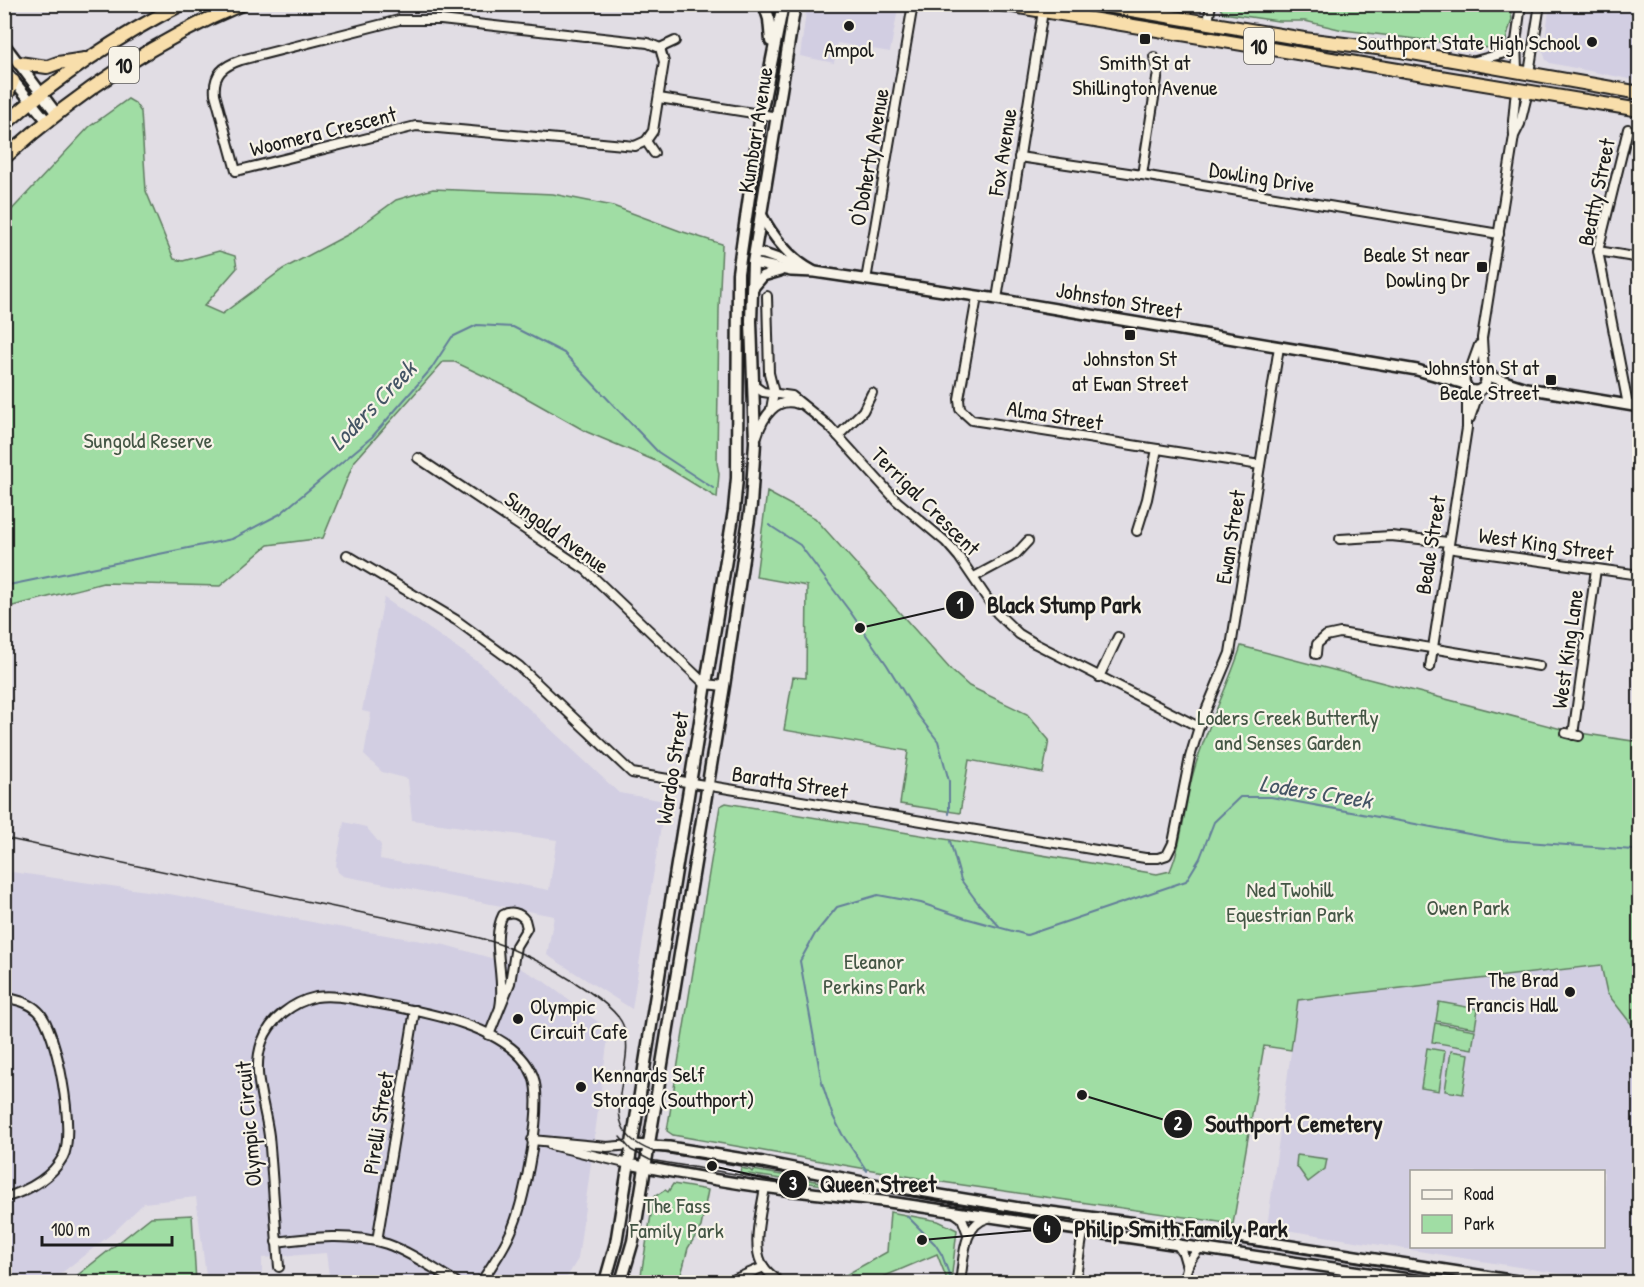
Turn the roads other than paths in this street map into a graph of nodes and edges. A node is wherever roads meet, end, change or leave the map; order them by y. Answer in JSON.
{"nodes":[{"id":1,"x":182,"y":4,"type":"edge"},
{"id":2,"x":242,"y":4,"type":"edge"},
{"id":3,"x":764,"y":4,"type":"edge"},
{"id":4,"x":783,"y":4,"type":"edge"},
{"id":5,"x":795,"y":4,"type":"edge"},
{"id":6,"x":913,"y":4,"type":"edge"},
{"id":7,"x":1001,"y":4,"type":"edge"},
{"id":8,"x":1096,"y":4,"type":"edge"},
{"id":9,"x":1211,"y":4,"type":"edge"},
{"id":10,"x":1521,"y":4,"type":"edge"},
{"id":11,"x":1540,"y":4,"type":"edge"},
{"id":12,"x":1043,"y":11,"type":"junction"},
{"id":13,"x":1208,"y":23,"type":"junction"},
{"id":14,"x":675,"y":41,"type":"dead end"},
{"id":15,"x":1516,"y":42,"type":"junction"},
{"id":16,"x":4,"y":44,"type":"edge"},
{"id":17,"x":660,"y":48,"type":"junction"},
{"id":18,"x":771,"y":57,"type":"junction"},
{"id":19,"x":1154,"y":57,"type":"dead end"},
{"id":20,"x":88,"y":59,"type":"junction"},
{"id":21,"x":1469,"y":62,"type":"junction"},
{"id":22,"x":19,"y":63,"type":"junction"},
{"id":23,"x":4,"y":69,"type":"edge"},
{"id":24,"x":1523,"y":71,"type":"junction"},
{"id":25,"x":13,"y":81,"type":"junction"},
{"id":26,"x":1522,"y":90,"type":"junction"},
{"id":27,"x":1640,"y":93,"type":"edge"},
{"id":28,"x":41,"y":94,"type":"junction"},
{"id":29,"x":659,"y":98,"type":"junction"},
{"id":30,"x":4,"y":102,"type":"edge"},
{"id":31,"x":31,"y":102,"type":"junction"},
{"id":32,"x":1640,"y":110,"type":"edge"},
{"id":33,"x":761,"y":114,"type":"junction"},
{"id":34,"x":51,"y":117,"type":"junction"},
{"id":35,"x":778,"y":117,"type":"junction"},
{"id":36,"x":4,"y":125,"type":"edge"},
{"id":37,"x":1628,"y":129,"type":"dead end"},
{"id":38,"x":646,"y":141,"type":"junction"},
{"id":39,"x":654,"y":153,"type":"dead end"},
{"id":40,"x":1018,"y":157,"type":"junction"},
{"id":41,"x":4,"y":158,"type":"edge"},
{"id":42,"x":1142,"y":175,"type":"junction"},
{"id":43,"x":761,"y":214,"type":"junction"},
{"id":44,"x":1498,"y":234,"type":"junction"},
{"id":45,"x":1598,"y":251,"type":"junction"},
{"id":46,"x":739,"y":256,"type":"junction"},
{"id":47,"x":754,"y":258,"type":"junction"},
{"id":48,"x":1640,"y":258,"type":"edge"},
{"id":49,"x":791,"y":271,"type":"junction"},
{"id":50,"x":815,"y":272,"type":"junction"},
{"id":51,"x":866,"y":280,"type":"junction"},
{"id":52,"x":752,"y":289,"type":"junction"},
{"id":53,"x":767,"y":296,"type":"dead end"},
{"id":54,"x":977,"y":297,"type":"junction"},
{"id":55,"x":997,"y":299,"type":"junction"},
{"id":56,"x":1482,"y":338,"type":"junction"},
{"id":57,"x":1279,"y":347,"type":"junction"},
{"id":58,"x":1417,"y":370,"type":"junction"},
{"id":59,"x":1468,"y":371,"type":"junction"},
{"id":60,"x":1484,"y":374,"type":"junction"},
{"id":61,"x":753,"y":385,"type":"junction"},
{"id":62,"x":1466,"y":386,"type":"junction"},
{"id":63,"x":1526,"y":388,"type":"junction"},
{"id":64,"x":1481,"y":389,"type":"junction"},
{"id":65,"x":774,"y":393,"type":"junction"},
{"id":66,"x":872,"y":393,"type":"dead end"},
{"id":67,"x":1629,"y":405,"type":"junction"},
{"id":68,"x":1640,"y":407,"type":"edge"},
{"id":69,"x":771,"y":409,"type":"junction"},
{"id":70,"x":808,"y":409,"type":"junction"},
{"id":71,"x":1467,"y":428,"type":"junction"},
{"id":72,"x":838,"y":436,"type":"junction"},
{"id":73,"x":755,"y":442,"type":"junction"},
{"id":74,"x":1157,"y":449,"type":"junction"},
{"id":75,"x":418,"y":458,"type":"dead end"},
{"id":76,"x":1260,"y":465,"type":"junction"},
{"id":77,"x":1137,"y":531,"type":"dead end"},
{"id":78,"x":1340,"y":539,"type":"dead end"},
{"id":79,"x":1028,"y":541,"type":"dead end"},
{"id":80,"x":1447,"y":545,"type":"junction"},
{"id":81,"x":347,"y":555,"type":"dead end"},
{"id":82,"x":1596,"y":569,"type":"junction"},
{"id":83,"x":1640,"y":574,"type":"edge"},
{"id":84,"x":974,"y":577,"type":"junction"},
{"id":85,"x":1118,"y":637,"type":"dead end"},
{"id":86,"x":1433,"y":649,"type":"junction"},
{"id":87,"x":1316,"y":654,"type":"dead end"},
{"id":88,"x":1539,"y":666,"type":"dead end"},
{"id":89,"x":1430,"y":667,"type":"dead end"},
{"id":90,"x":1099,"y":677,"type":"junction"},
{"id":91,"x":705,"y":684,"type":"junction"},
{"id":92,"x":724,"y":686,"type":"junction"},
{"id":93,"x":1199,"y":727,"type":"junction"},
{"id":94,"x":1573,"y":735,"type":"dead end"},
{"id":95,"x":689,"y":784,"type":"junction"},
{"id":96,"x":707,"y":787,"type":"junction"},
{"id":97,"x":4,"y":998,"type":"edge"},
{"id":98,"x":501,"y":1007,"type":"junction"},
{"id":99,"x":415,"y":1010,"type":"junction"},
{"id":100,"x":489,"y":1035,"type":"junction"},
{"id":101,"x":537,"y":1141,"type":"junction"},
{"id":102,"x":632,"y":1145,"type":"junction"},
{"id":103,"x":648,"y":1145,"type":"junction"},
{"id":104,"x":629,"y":1164,"type":"junction"},
{"id":105,"x":645,"y":1167,"type":"junction"},
{"id":106,"x":765,"y":1187,"type":"junction"},
{"id":107,"x":4,"y":1198,"type":"edge"},
{"id":108,"x":955,"y":1213,"type":"junction"},
{"id":109,"x":988,"y":1218,"type":"junction"},
{"id":110,"x":1083,"y":1232,"type":"junction"},
{"id":111,"x":968,"y":1234,"type":"junction"},
{"id":112,"x":377,"y":1241,"type":"junction"},
{"id":113,"x":276,"y":1242,"type":"junction"},
{"id":114,"x":1176,"y":1243,"type":"junction"},
{"id":115,"x":1201,"y":1246,"type":"junction"},
{"id":116,"x":279,"y":1267,"type":"dead end"},
{"id":117,"x":764,"y":1267,"type":"junction"},
{"id":118,"x":1186,"y":1267,"type":"junction"},
{"id":119,"x":735,"y":1279,"type":"dead end"},
{"id":120,"x":456,"y":1282,"type":"edge"},
{"id":121,"x":481,"y":1282,"type":"edge"},
{"id":122,"x":604,"y":1282,"type":"edge"},
{"id":123,"x":621,"y":1282,"type":"edge"},
{"id":124,"x":780,"y":1282,"type":"edge"},
{"id":125,"x":960,"y":1282,"type":"edge"},
{"id":126,"x":1075,"y":1282,"type":"edge"},
{"id":127,"x":1184,"y":1282,"type":"edge"},
{"id":128,"x":1428,"y":1282,"type":"edge"},
{"id":129,"x":1523,"y":1282,"type":"edge"}],
"edges":[{"from":1,"to":20,"type":"highway","number":"10"},
{"from":2,"to":34,"type":"highway","number":"10"},
{"from":3,"to":18,"type":"main road"},
{"from":4,"to":18,"type":"main road","name":"Kumbari Avenue"},
{"from":5,"to":35,"type":"main road","name":"Kumbari Avenue"},
{"from":6,"to":51,"type":"street","name":"O'Doherty Avenue"},
{"from":7,"to":12,"type":"highway","number":"10"},
{"from":8,"to":13,"type":"highway","number":"10"},
{"from":9,"to":13,"type":"street"},
{"from":10,"to":15,"type":"street"},
{"from":11,"to":24,"type":"street"},
{"from":12,"to":26,"type":"highway","number":"10"},
{"from":12,"to":40,"type":"street","name":"Fox Avenue"},
{"from":13,"to":21,"type":"highway","number":"10"},
{"from":14,"to":17,"type":"street"},
{"from":15,"to":21,"type":"street"},
{"from":15,"to":24,"type":"street"},
{"from":16,"to":22,"type":"street"},
{"from":17,"to":29,"type":"street"},
{"from":17,"to":38,"type":"street","name":"Woomera Crescent"},
{"from":18,"to":33,"type":"main road","name":"Kumbari Avenue"},
{"from":19,"to":42,"type":"street"},
{"from":20,"to":22,"type":"highway"},
{"from":20,"to":28,"type":"highway","number":"10"},
{"from":21,"to":24,"type":"highway","number":"10"},
{"from":22,"to":28,"type":"street"},
{"from":23,"to":25,"type":"street"},
{"from":24,"to":26,"type":"highway"},
{"from":24,"to":27,"type":"highway","number":"10"},
{"from":25,"to":30,"type":"highway"},
{"from":25,"to":31,"type":"street"},
{"from":26,"to":32,"type":"highway","number":"10"},
{"from":26,"to":44,"type":"street"},
{"from":28,"to":31,"type":"highway","number":"10"},
{"from":28,"to":34,"type":"street"},
{"from":29,"to":33,"type":"street"},
{"from":29,"to":38,"type":"street"},
{"from":31,"to":34,"type":"street"},
{"from":31,"to":36,"type":"highway","number":"10"},
{"from":33,"to":35,"type":"street"},
{"from":33,"to":46,"type":"main road","name":"Kumbari Avenue"},
{"from":34,"to":41,"type":"highway","number":"10"},
{"from":35,"to":43,"type":"main road","name":"Kumbari Avenue"},
{"from":37,"to":45,"type":"street","name":"Beatty Street"},
{"from":38,"to":39,"type":"street"},
{"from":40,"to":42,"type":"street","name":"Dowling Drive"},
{"from":40,"to":55,"type":"street","name":"Fox Avenue"},
{"from":42,"to":44,"type":"street","name":"Dowling Drive"},
{"from":43,"to":47,"type":"main road","name":"Kumbari Avenue"},
{"from":43,"to":50,"type":"street"},
{"from":44,"to":56,"type":"street"},
{"from":45,"to":48,"type":"street"},
{"from":45,"to":67,"type":"street","name":"Beatty Street"},
{"from":46,"to":47,"type":"main road"},
{"from":46,"to":91,"type":"main road","name":"Wardoo Street"},
{"from":47,"to":49,"type":"street","name":"Johnston Street"},
{"from":47,"to":50,"type":"street","name":"Johnston Street"},
{"from":47,"to":52,"type":"main road","name":"Wardoo Street"},
{"from":49,"to":50,"type":"street","name":"Johnston Street"},
{"from":49,"to":52,"type":"street"},
{"from":50,"to":51,"type":"street","name":"Johnston Street"},
{"from":51,"to":54,"type":"street","name":"Johnston Street"},
{"from":52,"to":61,"type":"main road","name":"Wardoo Street"},
{"from":53,"to":65,"type":"street"},
{"from":54,"to":55,"type":"street","name":"Johnston Street"},
{"from":54,"to":74,"type":"street","name":"Alma Street"},
{"from":55,"to":57,"type":"street","name":"Johnston Street"},
{"from":56,"to":59,"type":"street"},
{"from":56,"to":60,"type":"street"},
{"from":57,"to":58,"type":"street","name":"Johnston Street"},
{"from":57,"to":76,"type":"street","name":"Ewan Street"},
{"from":58,"to":59,"type":"street","name":"Johnston Street"},
{"from":58,"to":62,"type":"street","name":"Johnston Street"},
{"from":59,"to":60,"type":"street"},
{"from":59,"to":62,"type":"street"},
{"from":60,"to":63,"type":"street"},
{"from":60,"to":64,"type":"street"},
{"from":61,"to":65,"type":"street","name":"Terrigal Crescent"},
{"from":61,"to":73,"type":"main road","name":"Wardoo Street"},
{"from":62,"to":64,"type":"street"},
{"from":62,"to":71,"type":"street","name":"Beale Street"},
{"from":63,"to":64,"type":"street"},
{"from":63,"to":67,"type":"street"},
{"from":64,"to":71,"type":"street","name":"Beale Street"},
{"from":65,"to":69,"type":"street"},
{"from":65,"to":70,"type":"street","name":"Terrigal Crescent"},
{"from":66,"to":72,"type":"street"},
{"from":67,"to":68,"type":"street"},
{"from":69,"to":70,"type":"street"},
{"from":69,"to":73,"type":"street"},
{"from":70,"to":72,"type":"street","name":"Terrigal Crescent"},
{"from":71,"to":80,"type":"street","name":"Beale Street"},
{"from":72,"to":84,"type":"street","name":"Terrigal Crescent"},
{"from":73,"to":92,"type":"main road","name":"Wardoo Street"},
{"from":74,"to":76,"type":"street","name":"Alma Street"},
{"from":74,"to":77,"type":"street"},
{"from":75,"to":91,"type":"street","name":"Sungold Avenue"},
{"from":76,"to":93,"type":"street","name":"Ewan Street"},
{"from":78,"to":80,"type":"street","name":"West King Street"},
{"from":79,"to":84,"type":"street"},
{"from":80,"to":82,"type":"street","name":"West King Street"},
{"from":80,"to":86,"type":"street","name":"Beale Street"},
{"from":81,"to":95,"type":"street","name":"Baratta Street"},
{"from":82,"to":83,"type":"street","name":"West King Street"},
{"from":82,"to":94,"type":"street","name":"West King Lane"},
{"from":84,"to":90,"type":"street","name":"Terrigal Crescent"},
{"from":85,"to":90,"type":"street"},
{"from":86,"to":87,"type":"street"},
{"from":86,"to":88,"type":"street"},
{"from":86,"to":89,"type":"street","name":"Beale Street"},
{"from":90,"to":93,"type":"street","name":"Terrigal Crescent"},
{"from":91,"to":92,"type":"street"},
{"from":91,"to":95,"type":"main road","name":"Wardoo Street"},
{"from":92,"to":96,"type":"main road","name":"Wardoo Street"},
{"from":93,"to":96,"type":"street","name":"Baratta Street"},
{"from":95,"to":96,"type":"street","name":"Baratta Street"},
{"from":95,"to":102,"type":"main road","name":"Wardoo Street"},
{"from":96,"to":103,"type":"main road","name":"Wardoo Street"},
{"from":97,"to":107,"type":"street"},
{"from":98,"to":98,"type":"street"},
{"from":98,"to":100,"type":"street"},
{"from":99,"to":100,"type":"street","name":"Olympic Circuit"},
{"from":99,"to":112,"type":"street","name":"Pirelli Street"},
{"from":99,"to":113,"type":"street","name":"Olympic Circuit"},
{"from":100,"to":101,"type":"street","name":"Olympic Circuit"},
{"from":101,"to":102,"type":"street"},
{"from":101,"to":104,"type":"street"},
{"from":101,"to":121,"type":"street","name":"Olympic Circuit"},
{"from":102,"to":103,"type":"street"},
{"from":102,"to":104,"type":"main road","name":"Wardoo Street"},
{"from":103,"to":105,"type":"main road","name":"Wardoo Street"},
{"from":103,"to":129,"type":"street"},
{"from":104,"to":105,"type":"street"},
{"from":104,"to":122,"type":"main road","name":"Wardoo Street"},
{"from":105,"to":106,"type":"street"},
{"from":105,"to":123,"type":"main road","name":"Wardoo Street"},
{"from":106,"to":108,"type":"street"},
{"from":106,"to":117,"type":"street"},
{"from":108,"to":109,"type":"street"},
{"from":108,"to":111,"type":"street"},
{"from":109,"to":110,"type":"street"},
{"from":109,"to":111,"type":"street"},
{"from":110,"to":114,"type":"street"},
{"from":110,"to":126,"type":"street"},
{"from":111,"to":125,"type":"street"},
{"from":112,"to":113,"type":"street"},
{"from":112,"to":120,"type":"street"},
{"from":113,"to":116,"type":"street","name":"Olympic Circuit"},
{"from":114,"to":115,"type":"street"},
{"from":114,"to":118,"type":"street"},
{"from":115,"to":118,"type":"street"},
{"from":115,"to":128,"type":"street"},
{"from":117,"to":119,"type":"street"},
{"from":117,"to":124,"type":"street"},
{"from":118,"to":127,"type":"street"}]}
